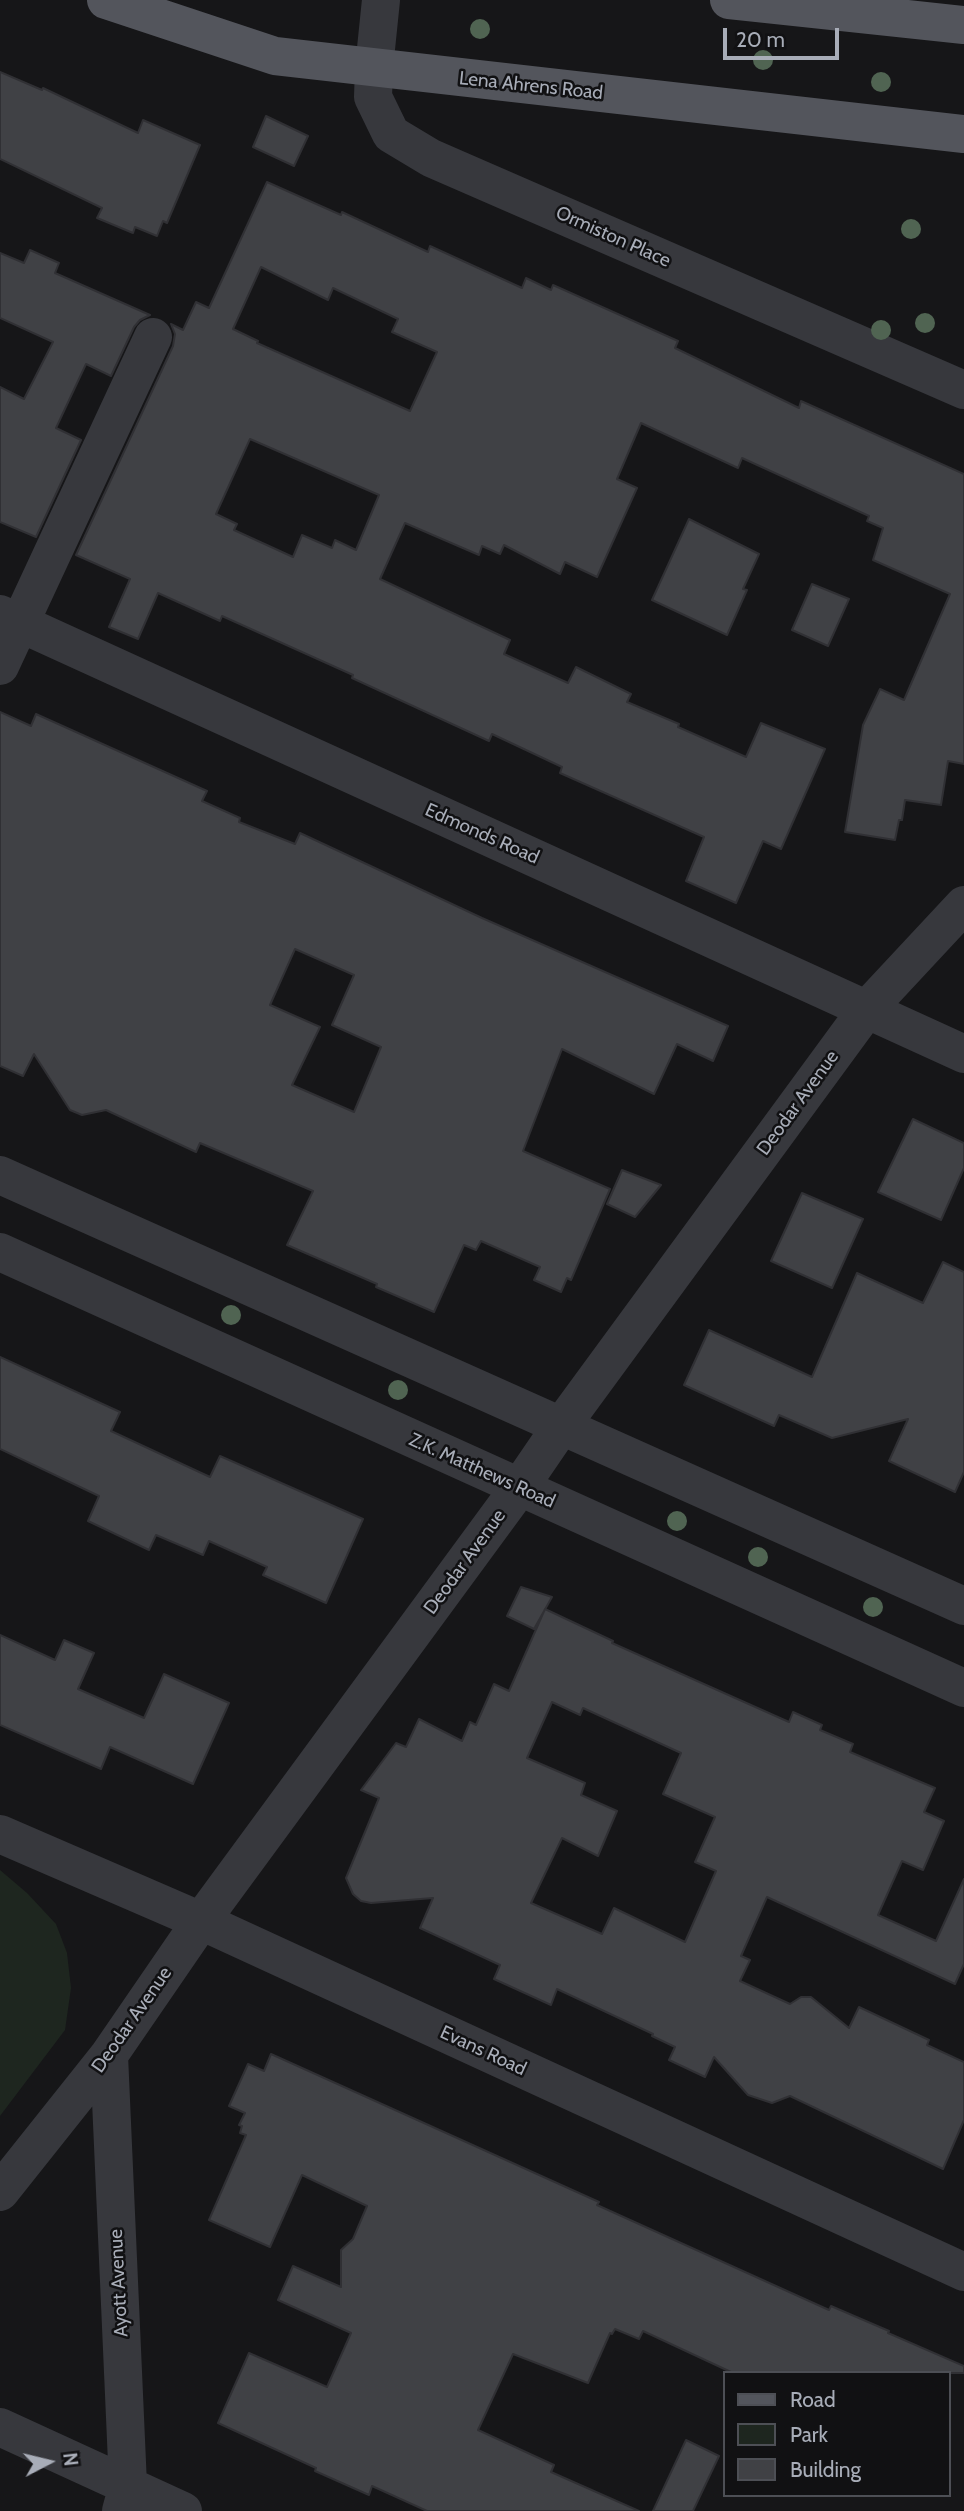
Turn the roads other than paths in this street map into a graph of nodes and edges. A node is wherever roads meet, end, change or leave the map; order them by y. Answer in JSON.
{"nodes":[{"id":1,"x":106,"y":0,"type":"edge"},
{"id":2,"x":381,"y":0,"type":"edge"},
{"id":3,"x":729,"y":0,"type":"edge"},
{"id":4,"x":964,"y":25,"type":"edge"},
{"id":5,"x":373,"y":68,"type":"junction"},
{"id":6,"x":963,"y":129,"type":"edge"},
{"id":7,"x":153,"y":337,"type":"dead end"},
{"id":8,"x":964,"y":390,"type":"edge"},
{"id":9,"x":9,"y":618,"type":"edge"},
{"id":10,"x":0,"y":666,"type":"edge"},
{"id":11,"x":964,"y":905,"type":"edge"},
{"id":12,"x":867,"y":1009,"type":"junction"},
{"id":13,"x":964,"y":1054,"type":"edge"},
{"id":14,"x":0,"y":1175,"type":"edge"},
{"id":15,"x":0,"y":1252,"type":"edge"},
{"id":16,"x":562,"y":1426,"type":"junction"},
{"id":17,"x":519,"y":1488,"type":"junction"},
{"id":18,"x":964,"y":1606,"type":"edge"},
{"id":19,"x":964,"y":1688,"type":"edge"},
{"id":20,"x":0,"y":1835,"type":"edge"},
{"id":21,"x":201,"y":1921,"type":"junction"},
{"id":22,"x":109,"y":2055,"type":"junction"},
{"id":23,"x":0,"y":2192,"type":"edge"},
{"id":24,"x":964,"y":2272,"type":"edge"},
{"id":25,"x":0,"y":2427,"type":"edge"},
{"id":26,"x":125,"y":2498,"type":"edge"},
{"id":27,"x":183,"y":2511,"type":"edge"}],
"edges":[{"from":1,"to":5,"type":"main road","name":"Lena Ahrens Road"},
{"from":2,"to":5,"type":"street","name":"Ormiston Place"},
{"from":3,"to":4,"type":"main road"},
{"from":5,"to":6,"type":"main road","name":"Lena Ahrens Road"},
{"from":5,"to":8,"type":"street","name":"Ormiston Place"},
{"from":7,"to":9,"type":"street"},
{"from":9,"to":10,"type":"street"},
{"from":9,"to":12,"type":"street","name":"Edmonds Road"},
{"from":11,"to":12,"type":"street","name":"Deodar Avenue"},
{"from":12,"to":13,"type":"street","name":"Edmonds Road"},
{"from":12,"to":16,"type":"street","name":"Deodar Avenue"},
{"from":14,"to":16,"type":"street"},
{"from":15,"to":17,"type":"street","name":"Z.K. Matthews Road"},
{"from":16,"to":17,"type":"street","name":"Deodar Avenue"},
{"from":16,"to":18,"type":"street"},
{"from":17,"to":19,"type":"street","name":"Z.K. Matthews Road"},
{"from":17,"to":21,"type":"street","name":"Deodar Avenue"},
{"from":20,"to":21,"type":"street","name":"Evans Road"},
{"from":21,"to":22,"type":"street","name":"Deodar Avenue"},
{"from":21,"to":24,"type":"street","name":"Evans Road"},
{"from":22,"to":23,"type":"street","name":"Deodar Avenue"},
{"from":22,"to":26,"type":"street","name":"Ayott Avenue"},
{"from":25,"to":26,"type":"street"},
{"from":26,"to":27,"type":"street"}]}
